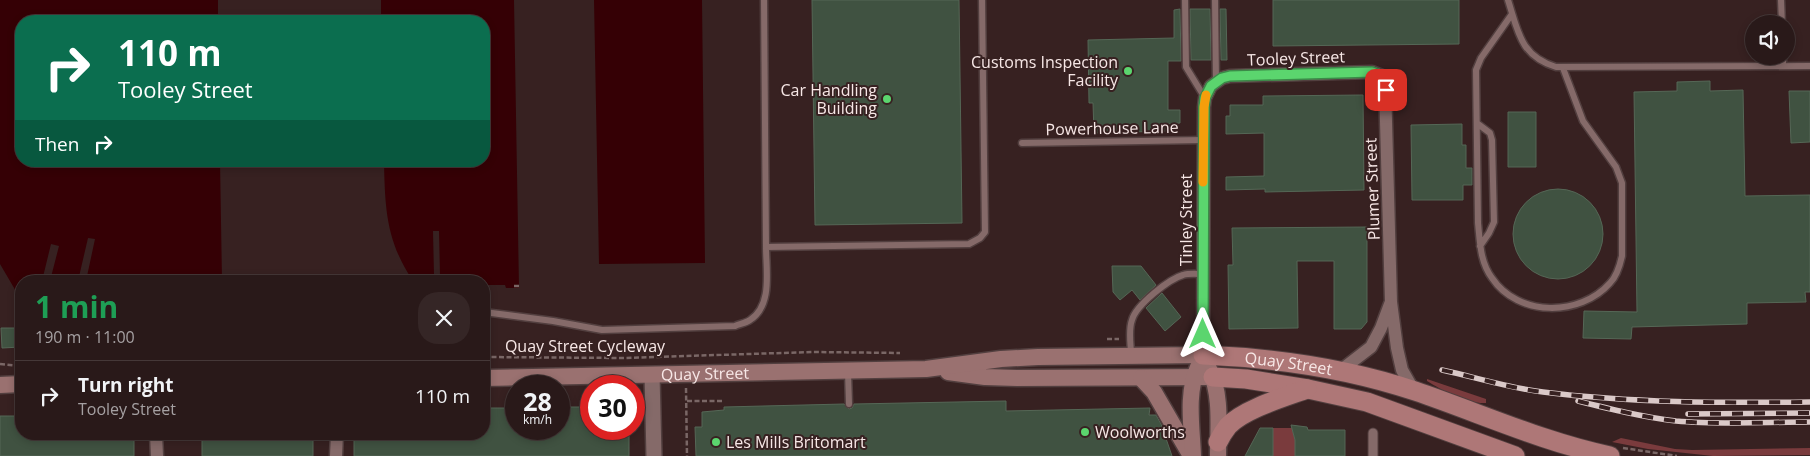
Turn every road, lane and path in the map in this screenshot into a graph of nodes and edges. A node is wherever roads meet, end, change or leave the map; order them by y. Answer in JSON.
{"nodes":[{"id":1,"x":764,"y":0,"type":"edge"},
{"id":2,"x":982,"y":0,"type":"edge"},
{"id":3,"x":1185,"y":0,"type":"edge"},
{"id":4,"x":1215,"y":0,"type":"edge"},
{"id":5,"x":1508,"y":0,"type":"edge"},
{"id":6,"x":1781,"y":0,"type":"edge"},
{"id":7,"x":1512,"y":14,"type":"junction"},
{"id":8,"x":1782,"y":15,"type":"edge"},
{"id":9,"x":1783,"y":66,"type":"joint"},
{"id":10,"x":1810,"y":66,"type":"edge"},
{"id":11,"x":1563,"y":68,"type":"junction"},
{"id":12,"x":1382,"y":76,"type":"joint"},
{"id":13,"x":1214,"y":84,"type":"junction"},
{"id":14,"x":1205,"y":98,"type":"junction"},
{"id":15,"x":1478,"y":124,"type":"junction"},
{"id":16,"x":1203,"y":140,"type":"junction"},
{"id":17,"x":1022,"y":143,"type":"dead end"},
{"id":18,"x":766,"y":246,"type":"junction"},
{"id":19,"x":1480,"y":246,"type":"junction"},
{"id":20,"x":1203,"y":274,"type":"junction"},
{"id":21,"x":514,"y":286,"type":"dead end"},
{"id":22,"x":519,"y":286,"type":"dead end"},
{"id":23,"x":1391,"y":302,"type":"junction"},
{"id":24,"x":490,"y":313,"type":"edge"},
{"id":25,"x":686,"y":356,"type":"dead end"},
{"id":26,"x":1131,"y":356,"type":"junction"},
{"id":27,"x":1203,"y":356,"type":"junction"},
{"id":28,"x":490,"y":357,"type":"edge"},
{"id":29,"x":0,"y":364,"type":"edge"},
{"id":30,"x":15,"y":365,"type":"edge"},
{"id":31,"x":926,"y":369,"type":"junction"},
{"id":32,"x":848,"y":370,"type":"junction"},
{"id":33,"x":1340,"y":371,"type":"junction"},
{"id":34,"x":652,"y":375,"type":"junction"},
{"id":35,"x":1193,"y":377,"type":"junction"},
{"id":36,"x":1213,"y":377,"type":"junction"},
{"id":37,"x":490,"y":378,"type":"edge"},
{"id":38,"x":1141,"y":378,"type":"junction"},
{"id":39,"x":15,"y":384,"type":"edge"},
{"id":40,"x":0,"y":385,"type":"edge"},
{"id":41,"x":1308,"y":389,"type":"junction"},
{"id":42,"x":1414,"y":391,"type":"junction"},
{"id":43,"x":686,"y":394,"type":"dead end"},
{"id":44,"x":687,"y":401,"type":"junction"},
{"id":45,"x":724,"y":401,"type":"dead end"},
{"id":46,"x":849,"y":404,"type":"dead end"},
{"id":47,"x":1373,"y":433,"type":"dead end"},
{"id":48,"x":156,"y":440,"type":"edge"},
{"id":49,"x":336,"y":440,"type":"edge"},
{"id":50,"x":1218,"y":449,"type":"edge"},
{"id":51,"x":1615,"y":452,"type":"edge"},
{"id":52,"x":157,"y":456,"type":"edge"},
{"id":53,"x":336,"y":456,"type":"edge"},
{"id":54,"x":654,"y":456,"type":"edge"},
{"id":55,"x":687,"y":456,"type":"edge"},
{"id":56,"x":1192,"y":456,"type":"edge"},
{"id":57,"x":1373,"y":456,"type":"edge"},
{"id":58,"x":1515,"y":456,"type":"edge"},
{"id":59,"x":1677,"y":456,"type":"edge"}],
"edges":[{"from":1,"to":18,"type":"lane"},
{"from":2,"to":18,"type":"lane"},
{"from":3,"to":14,"type":"lane"},
{"from":4,"to":13,"type":"lane"},
{"from":5,"to":7,"type":"lane"},
{"from":6,"to":8,"type":"lane"},
{"from":7,"to":11,"type":"lane"},
{"from":7,"to":15,"type":"lane"},
{"from":9,"to":10,"type":"lane"},
{"from":9,"to":11,"type":"lane"},
{"from":11,"to":19,"type":"lane"},
{"from":12,"to":13,"type":"street","name":"Tooley Street"},
{"from":12,"to":23,"type":"street","name":"Plumer Street"},
{"from":13,"to":14,"type":"street","name":"Tinley Street"},
{"from":14,"to":16,"type":"street","name":"Tinley Street"},
{"from":15,"to":19,"type":"lane"},
{"from":15,"to":19,"type":"lane"},
{"from":16,"to":17,"type":"lane","name":"Powerhouse Lane"},
{"from":16,"to":20,"type":"street","name":"Tinley Street"},
{"from":18,"to":24,"type":"lane"},
{"from":20,"to":26,"type":"lane"},
{"from":20,"to":27,"type":"street","name":"Tinley Street"},
{"from":21,"to":22,"type":"path"},
{"from":23,"to":33,"type":"street","name":"Plumer Street"},
{"from":23,"to":42,"type":"street","name":"Plumer Street"},
{"from":25,"to":28,"type":"path","name":"Quay Street Cycleway"},
{"from":26,"to":27,"type":"main road","name":"Quay Street"},
{"from":26,"to":31,"type":"main road","name":"Quay Street"},
{"from":27,"to":33,"type":"main road","name":"Quay Street"},
{"from":27,"to":35,"type":"main road"},
{"from":27,"to":36,"type":"main road"},
{"from":29,"to":30,"type":"path"},
{"from":31,"to":32,"type":"main road","name":"Quay Street"},
{"from":31,"to":38,"type":"main road","name":"Quay Street"},
{"from":32,"to":34,"type":"main road","name":"Quay Street"},
{"from":32,"to":46,"type":"lane"},
{"from":33,"to":42,"type":"main road","name":"Quay Street"},
{"from":34,"to":37,"type":"main road","name":"Quay Street"},
{"from":34,"to":54,"type":"street"},
{"from":35,"to":36,"type":"main road","name":"Quay Street"},
{"from":35,"to":38,"type":"main road","name":"Quay Street"},
{"from":35,"to":56,"type":"main road"},
{"from":36,"to":41,"type":"main road","name":"Quay Street"},
{"from":36,"to":50,"type":"main road"},
{"from":38,"to":56,"type":"main road"},
{"from":39,"to":40,"type":"main road"},
{"from":41,"to":50,"type":"main road"},
{"from":41,"to":58,"type":"main road","name":"Quay Street"},
{"from":42,"to":51,"type":"main road","name":"Quay Street"},
{"from":43,"to":44,"type":"path"},
{"from":44,"to":45,"type":"path"},
{"from":44,"to":55,"type":"path"},
{"from":47,"to":57,"type":"street"},
{"from":48,"to":52,"type":"street"},
{"from":49,"to":53,"type":"street"},
{"from":51,"to":59,"type":"path"}]}
